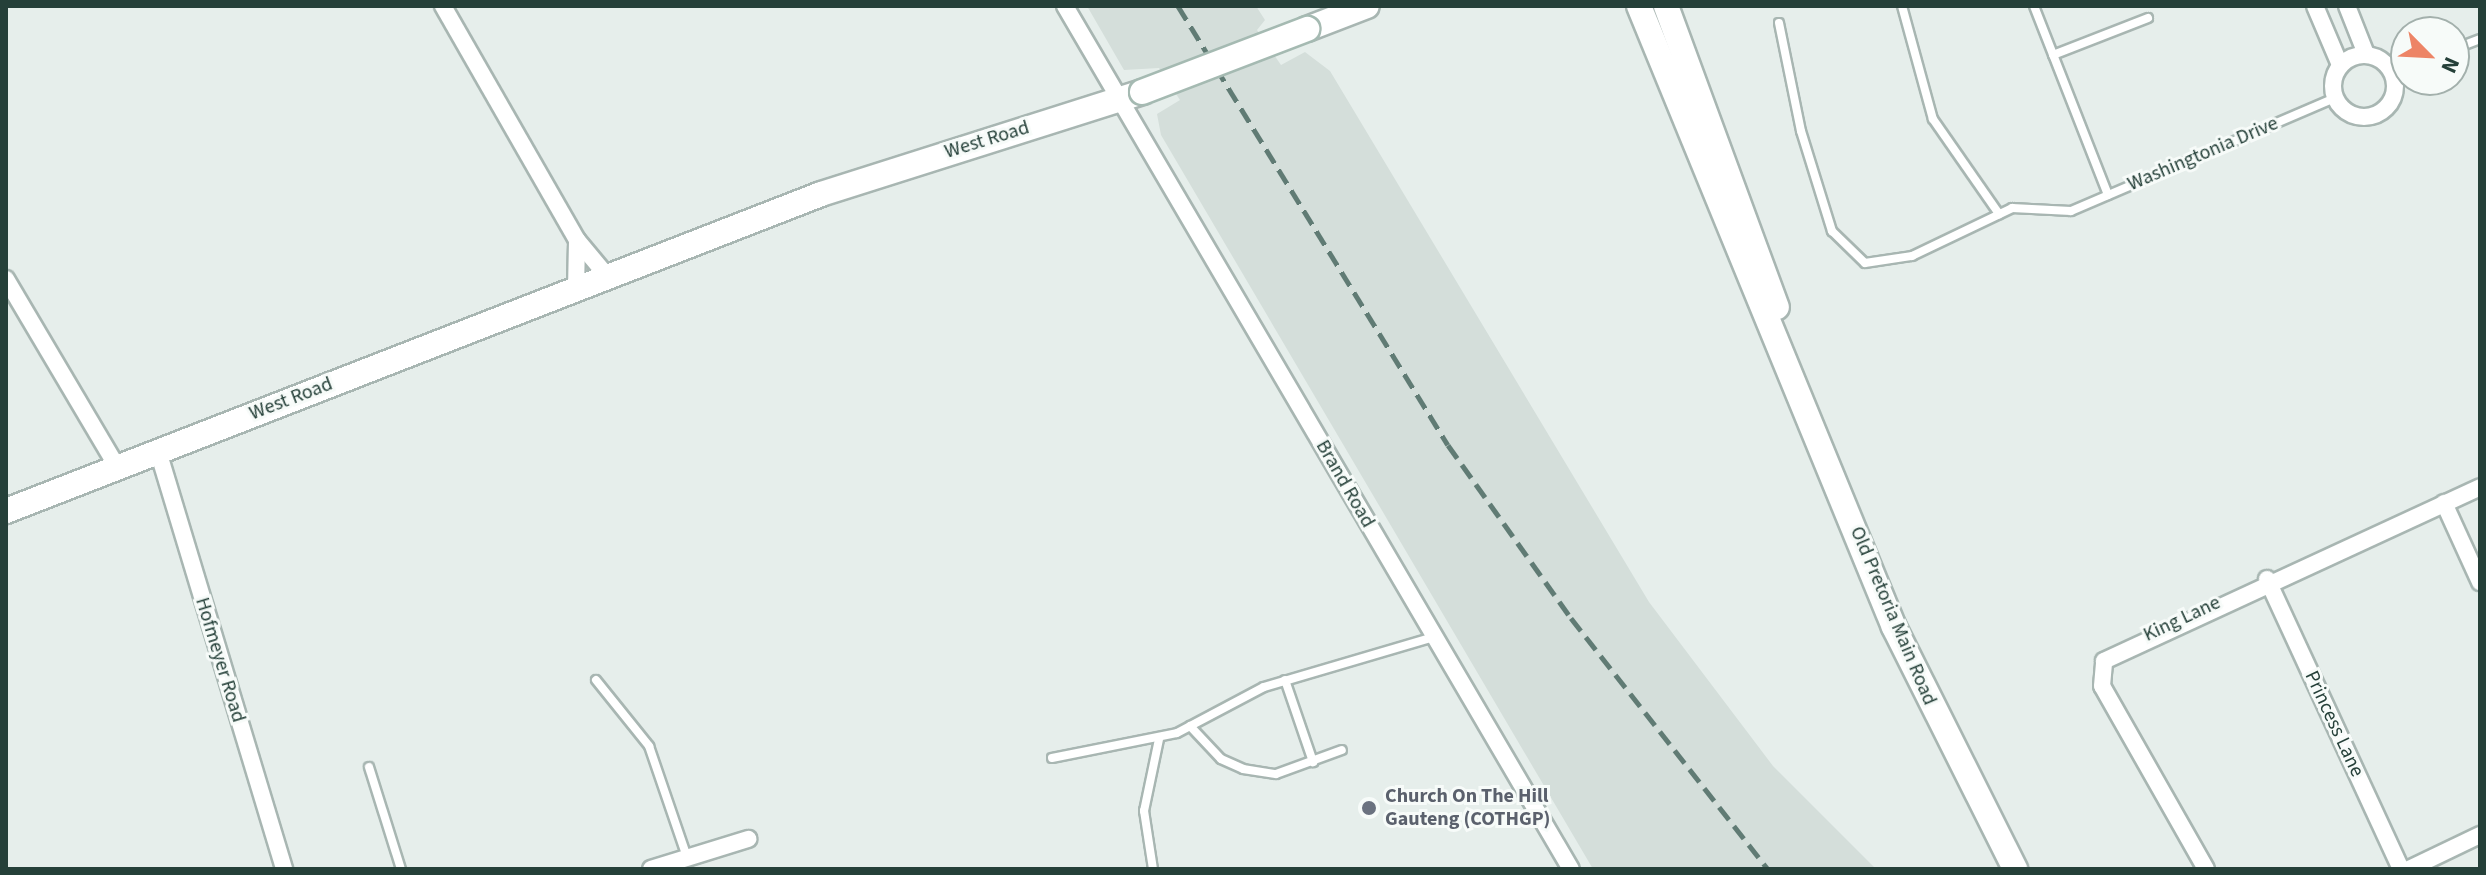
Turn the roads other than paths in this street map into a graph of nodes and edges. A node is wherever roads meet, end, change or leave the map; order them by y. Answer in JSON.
{"nodes":[{"id":1,"x":443,"y":6,"type":"edge"},
{"id":2,"x":1065,"y":6,"type":"edge"},
{"id":3,"x":1367,"y":6,"type":"edge"},
{"id":4,"x":1639,"y":6,"type":"edge"},
{"id":5,"x":1666,"y":6,"type":"edge"},
{"id":6,"x":1902,"y":6,"type":"edge"},
{"id":7,"x":2034,"y":6,"type":"edge"},
{"id":8,"x":2315,"y":6,"type":"edge"},
{"id":9,"x":2347,"y":6,"type":"edge"},
{"id":10,"x":2148,"y":18,"type":"dead end"},
{"id":11,"x":1779,"y":23,"type":"dead end"},
{"id":12,"x":2366,"y":54,"type":"junction"},
{"id":13,"x":2053,"y":55,"type":"junction"},
{"id":14,"x":2340,"y":65,"type":"junction"},
{"id":15,"x":2390,"y":66,"type":"edge"},
{"id":16,"x":1131,"y":96,"type":"junction"},
{"id":17,"x":2393,"y":96,"type":"edge"},
{"id":18,"x":2335,"y":98,"type":"junction"},
{"id":19,"x":2108,"y":195,"type":"junction"},
{"id":20,"x":1999,"y":214,"type":"junction"},
{"id":21,"x":577,"y":240,"type":"junction"},
{"id":22,"x":608,"y":277,"type":"junction"},
{"id":23,"x":6,"y":279,"type":"edge"},
{"id":24,"x":576,"y":289,"type":"junction"},
{"id":25,"x":1788,"y":356,"type":"junction"},
{"id":26,"x":158,"y":451,"type":"junction"},
{"id":27,"x":117,"y":467,"type":"junction"},
{"id":28,"x":2480,"y":487,"type":"edge"},
{"id":29,"x":2444,"y":503,"type":"junction"},
{"id":30,"x":6,"y":511,"type":"edge"},
{"id":31,"x":2267,"y":579,"type":"junction"},
{"id":32,"x":2480,"y":582,"type":"edge"},
{"id":33,"x":1435,"y":637,"type":"junction"},
{"id":34,"x":596,"y":680,"type":"dead end"},
{"id":35,"x":1285,"y":680,"type":"junction"},
{"id":36,"x":1190,"y":726,"type":"junction"},
{"id":37,"x":1159,"y":739,"type":"junction"},
{"id":38,"x":1342,"y":750,"type":"dead end"},
{"id":39,"x":1052,"y":758,"type":"dead end"},
{"id":40,"x":1313,"y":762,"type":"junction"},
{"id":41,"x":369,"y":767,"type":"dead end"},
{"id":42,"x":2480,"y":835,"type":"edge"},
{"id":43,"x":748,"y":839,"type":"dead end"},
{"id":44,"x":687,"y":858,"type":"junction"},
{"id":45,"x":284,"y":869,"type":"edge"},
{"id":46,"x":401,"y":869,"type":"edge"},
{"id":47,"x":651,"y":869,"type":"edge"},
{"id":48,"x":1153,"y":869,"type":"edge"},
{"id":49,"x":1571,"y":869,"type":"edge"},
{"id":50,"x":2015,"y":869,"type":"edge"},
{"id":51,"x":2206,"y":869,"type":"edge"},
{"id":52,"x":2401,"y":869,"type":"edge"},
{"id":53,"x":2409,"y":869,"type":"edge"}],
"edges":[{"from":1,"to":21,"type":"street"},
{"from":2,"to":16,"type":"street","name":"Brand Road"},
{"from":3,"to":16,"type":"street","name":"West Road","bridge":true},
{"from":4,"to":25,"type":"street","name":"Old Pretoria Main Road"},
{"from":5,"to":25,"type":"street","name":"Old Pretoria Main Road"},
{"from":6,"to":20,"type":"lane"},
{"from":7,"to":13,"type":"lane"},
{"from":8,"to":14,"type":"street"},
{"from":9,"to":12,"type":"street"},
{"from":10,"to":13,"type":"lane"},
{"from":11,"to":20,"type":"lane"},
{"from":12,"to":14,"type":"street"},
{"from":12,"to":15,"type":"street"},
{"from":13,"to":19,"type":"lane"},
{"from":14,"to":18,"type":"street"},
{"from":16,"to":22,"type":"street","name":"West Road"},
{"from":16,"to":33,"type":"street","name":"Brand Road"},
{"from":17,"to":18,"type":"street"},
{"from":18,"to":19,"type":"lane","name":"Washingtonia Drive"},
{"from":19,"to":20,"type":"lane","name":"Washingtonia Drive"},
{"from":21,"to":22,"type":"street"},
{"from":21,"to":24,"type":"street"},
{"from":22,"to":24,"type":"street","name":"West Road"},
{"from":23,"to":27,"type":"street"},
{"from":24,"to":26,"type":"street","name":"West Road"},
{"from":25,"to":50,"type":"street","name":"Old Pretoria Main Road"},
{"from":26,"to":27,"type":"street","name":"West Road"},
{"from":26,"to":45,"type":"street","name":"Hofmeyer Road"},
{"from":27,"to":30,"type":"street","name":"West Road"},
{"from":28,"to":29,"type":"street","name":"King Lane"},
{"from":29,"to":31,"type":"street","name":"King Lane"},
{"from":29,"to":32,"type":"street"},
{"from":31,"to":51,"type":"street","name":"King Lane"},
{"from":31,"to":52,"type":"street","name":"Princess Lane"},
{"from":33,"to":35,"type":"lane"},
{"from":33,"to":49,"type":"street","name":"Brand Road"},
{"from":34,"to":44,"type":"lane"},
{"from":35,"to":36,"type":"lane"},
{"from":35,"to":40,"type":"lane"},
{"from":36,"to":37,"type":"lane"},
{"from":36,"to":40,"type":"lane"},
{"from":37,"to":39,"type":"lane"},
{"from":37,"to":48,"type":"lane"},
{"from":38,"to":40,"type":"lane"},
{"from":41,"to":46,"type":"lane"},
{"from":42,"to":53,"type":"street"},
{"from":43,"to":44,"type":"street"},
{"from":44,"to":47,"type":"street"}]}
